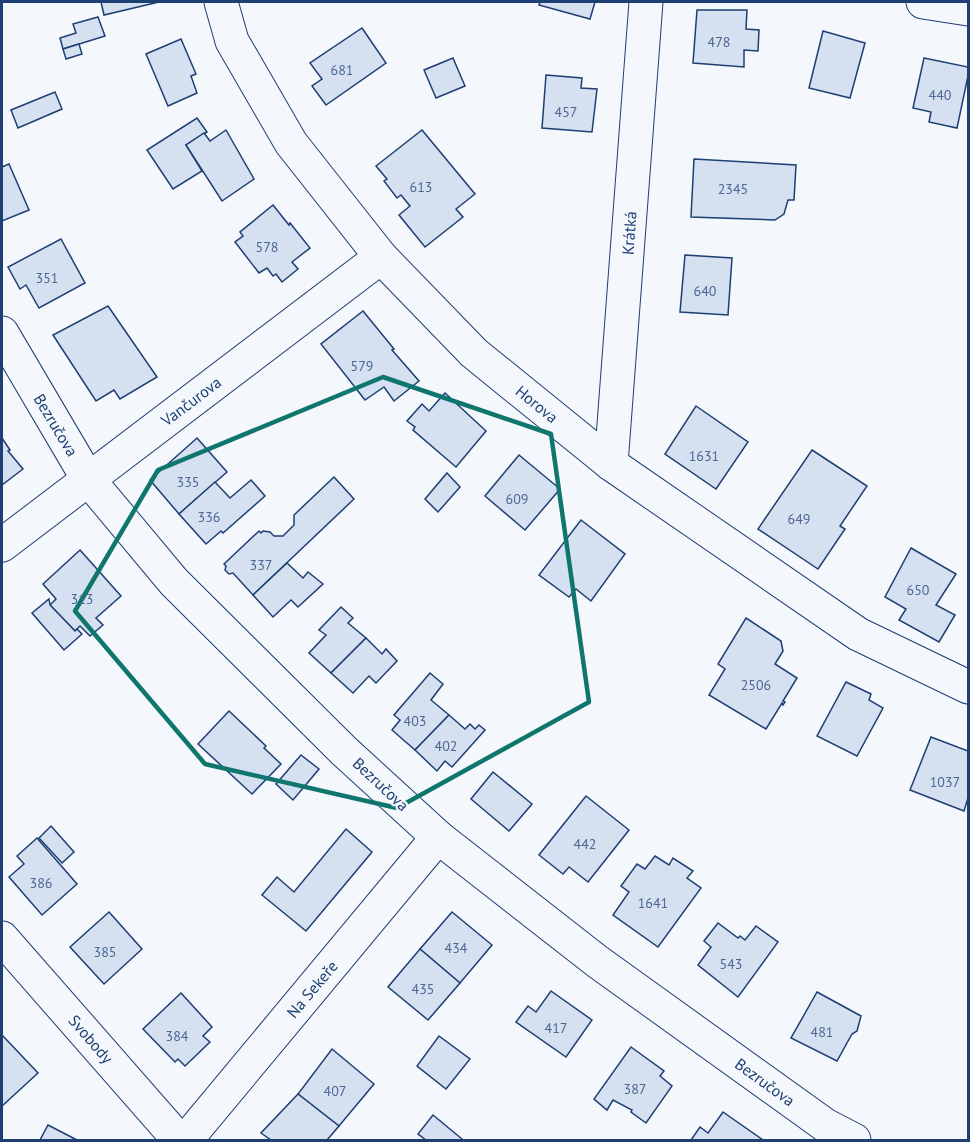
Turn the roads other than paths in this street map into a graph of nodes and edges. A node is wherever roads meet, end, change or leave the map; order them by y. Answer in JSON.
{"nodes":[{"id":1,"x":221,"y":2,"type":"edge"},
{"id":2,"x":646,"y":2,"type":"edge"},
{"id":3,"x":923,"y":2,"type":"edge"},
{"id":4,"x":969,"y":9,"type":"edge"},
{"id":5,"x":381,"y":257,"type":"junction"},
{"id":6,"x":2,"y":333,"type":"edge"},
{"id":7,"x":611,"y":464,"type":"junction"},
{"id":8,"x":88,"y":479,"type":"junction"},
{"id":9,"x":2,"y":544,"type":"edge"},
{"id":10,"x":969,"y":687,"type":"edge"},
{"id":11,"x":438,"y":837,"type":"junction"},
{"id":12,"x":2,"y":938,"type":"edge"},
{"id":13,"x":179,"y":1140,"type":"edge"},
{"id":14,"x":186,"y":1140,"type":"edge"},
{"id":15,"x":854,"y":1140,"type":"edge"}],
"edges":[{"from":1,"to":5,"type":"street","name":"Horova"},
{"from":2,"to":7,"type":"street","name":"Krátká"},
{"from":3,"to":4,"type":"street"},
{"from":5,"to":7,"type":"street","name":"Horova"},
{"from":5,"to":8,"type":"street","name":"Vančurova"},
{"from":6,"to":8,"type":"street","name":"Bezručova"},
{"from":7,"to":10,"type":"street","name":"Horova"},
{"from":8,"to":9,"type":"street","name":"Vančurova"},
{"from":8,"to":11,"type":"street","name":"Bezručova"},
{"from":11,"to":14,"type":"street","name":"Na Sekeře"},
{"from":11,"to":15,"type":"street","name":"Bezručova"},
{"from":12,"to":13,"type":"street","name":"Svobody"}]}
